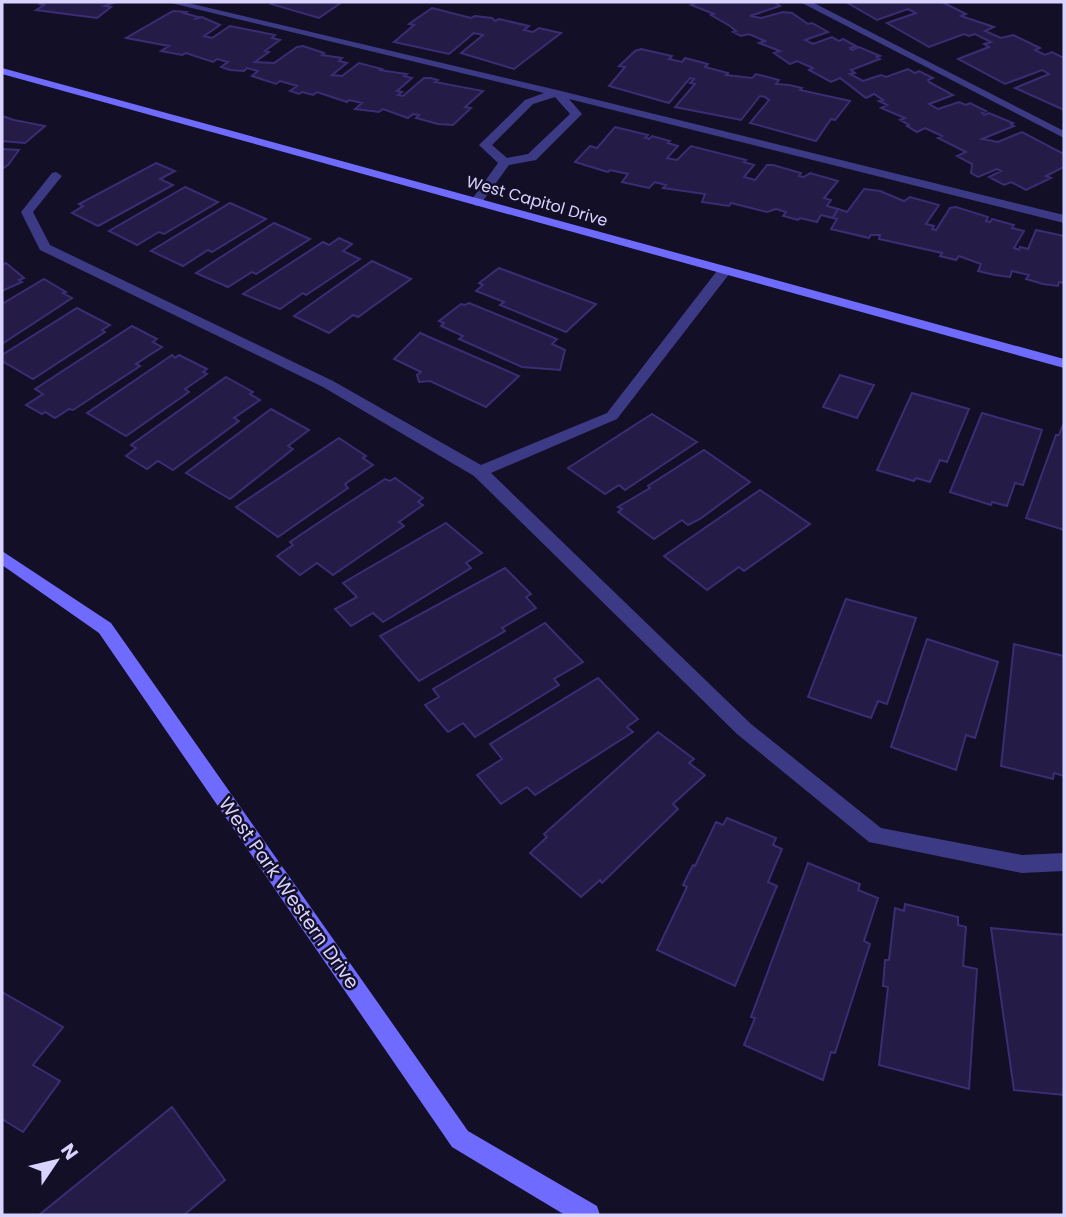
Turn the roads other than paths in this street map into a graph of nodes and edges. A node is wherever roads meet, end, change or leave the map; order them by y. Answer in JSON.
{"nodes":[{"id":1,"x":172,"y":2,"type":"edge"},
{"id":2,"x":805,"y":2,"type":"edge"},
{"id":3,"x":2,"y":71,"type":"edge"},
{"id":4,"x":557,"y":93,"type":"junction"},
{"id":5,"x":1064,"y":135,"type":"edge"},
{"id":6,"x":505,"y":162,"type":"junction"},
{"id":7,"x":56,"y":176,"type":"dead end"},
{"id":8,"x":477,"y":202,"type":"junction"},
{"id":9,"x":1064,"y":219,"type":"edge"},
{"id":10,"x":725,"y":270,"type":"junction"},
{"id":11,"x":1064,"y":364,"type":"edge"},
{"id":12,"x":480,"y":472,"type":"junction"},
{"id":13,"x":2,"y":557,"type":"edge"},
{"id":14,"x":1064,"y":862,"type":"edge"},
{"id":15,"x":588,"y":1215,"type":"edge"}],
"edges":[{"from":1,"to":4,"type":"lane"},
{"from":2,"to":5,"type":"lane"},
{"from":3,"to":8,"type":"street","name":"West Capitol Drive"},
{"from":4,"to":6,"type":"lane"},
{"from":4,"to":6,"type":"lane"},
{"from":4,"to":9,"type":"lane"},
{"from":6,"to":8,"type":"lane"},
{"from":7,"to":12,"type":"lane"},
{"from":8,"to":10,"type":"street","name":"West Capitol Drive"},
{"from":10,"to":11,"type":"street","name":"West Capitol Drive"},
{"from":10,"to":12,"type":"lane"},
{"from":12,"to":14,"type":"lane"},
{"from":13,"to":15,"type":"street","name":"West Park Western Drive"}]}
